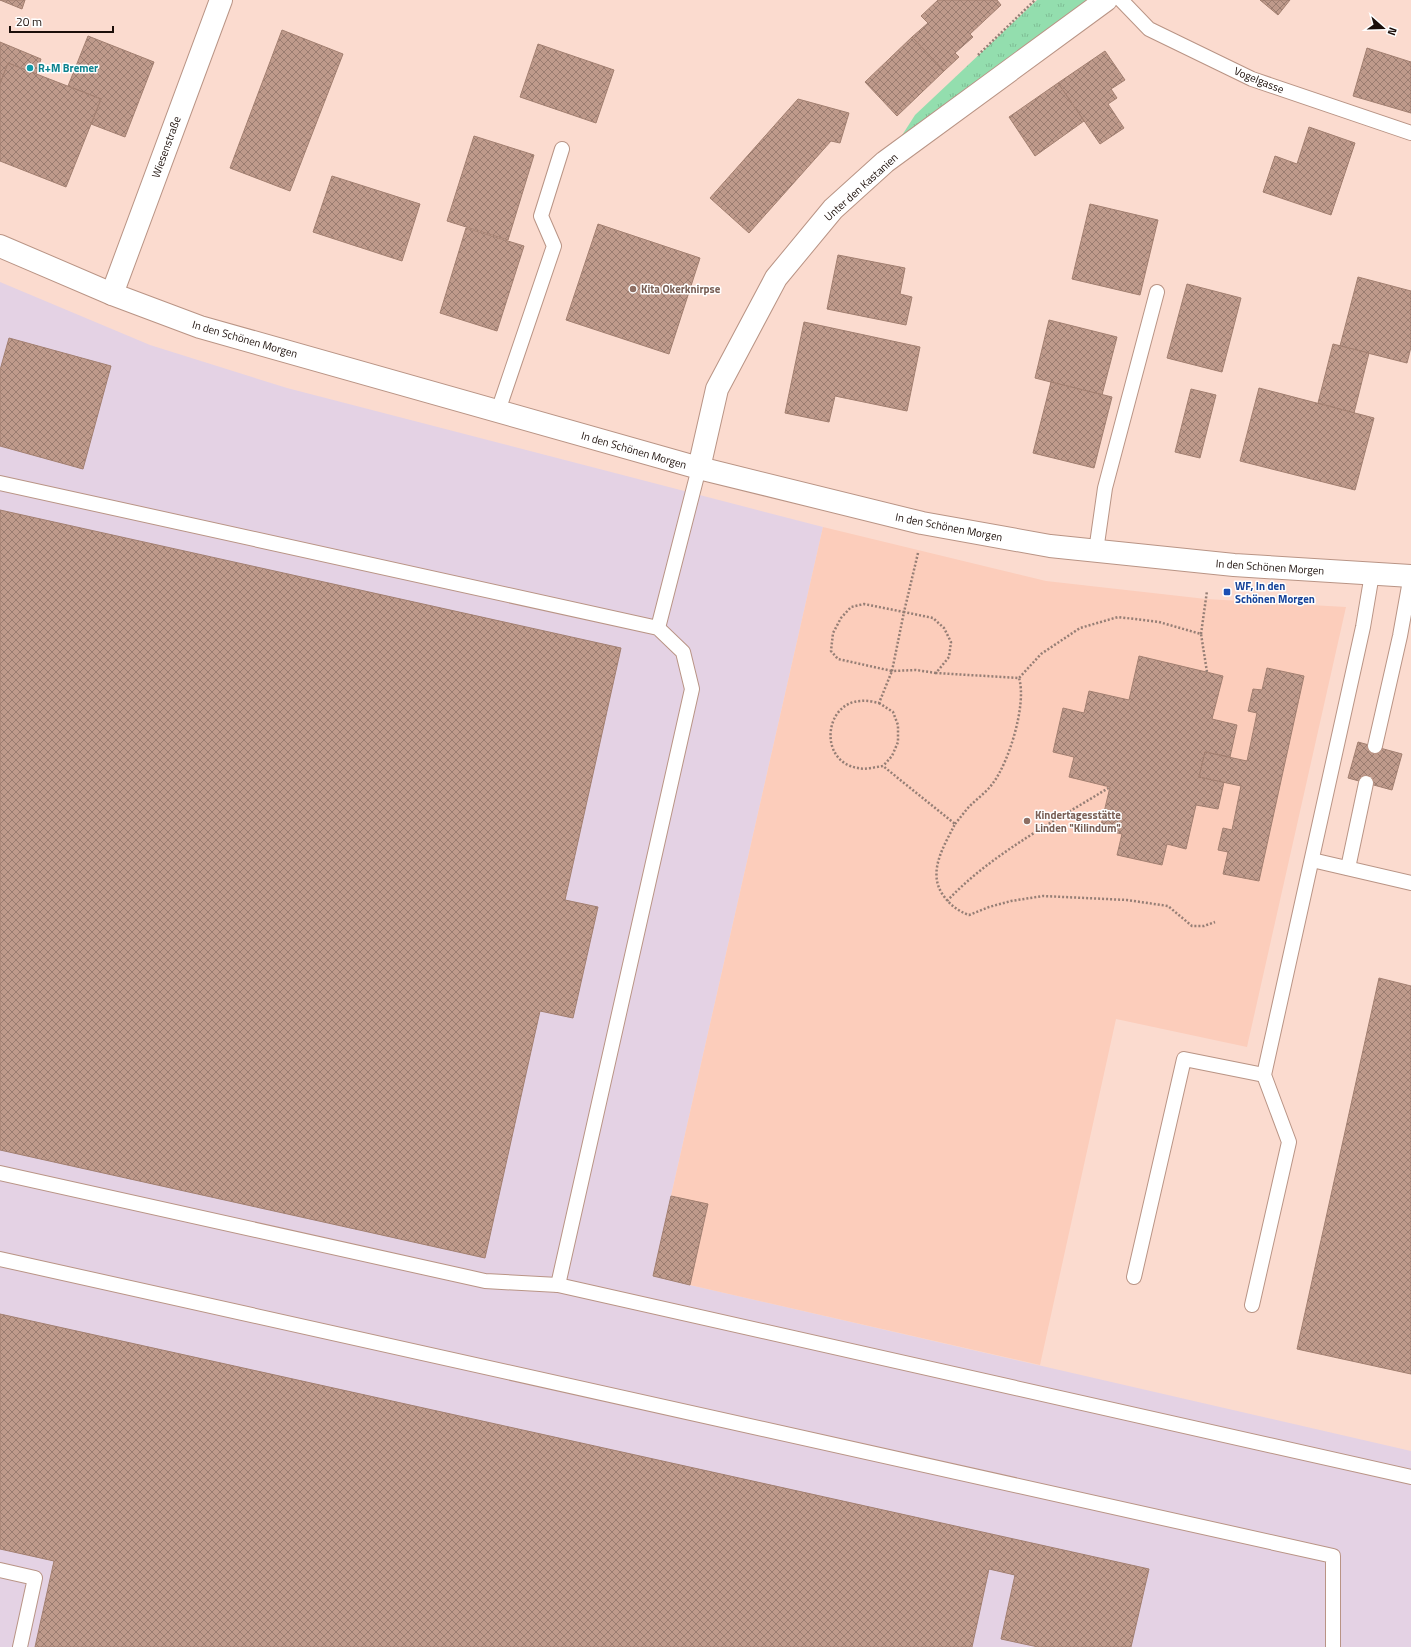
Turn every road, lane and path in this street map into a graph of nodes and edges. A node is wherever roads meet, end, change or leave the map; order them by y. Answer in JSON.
{"nodes":[{"id":1,"x":221,"y":0,"type":"edge"},
{"id":2,"x":1106,"y":0,"type":"edge"},
{"id":3,"x":1121,"y":0,"type":"edge"},
{"id":4,"x":1411,"y":133,"type":"edge"},
{"id":5,"x":562,"y":149,"type":"dead end"},
{"id":6,"x":0,"y":246,"type":"edge"},
{"id":7,"x":1157,"y":292,"type":"dead end"},
{"id":8,"x":112,"y":294,"type":"junction"},
{"id":9,"x":498,"y":411,"type":"junction"},
{"id":10,"x":699,"y":468,"type":"junction"},
{"id":11,"x":0,"y":483,"type":"edge"},
{"id":12,"x":922,"y":523,"type":"junction"},
{"id":13,"x":1096,"y":551,"type":"junction"},
{"id":14,"x":1213,"y":563,"type":"junction"},
{"id":15,"x":1372,"y":574,"type":"junction"},
{"id":16,"x":1411,"y":576,"type":"edge"},
{"id":17,"x":904,"y":612,"type":"junction"},
{"id":18,"x":658,"y":628,"type":"junction"},
{"id":19,"x":1201,"y":634,"type":"junction"},
{"id":20,"x":892,"y":671,"type":"junction"},
{"id":21,"x":1207,"y":672,"type":"dead end"},
{"id":22,"x":936,"y":673,"type":"junction"},
{"id":23,"x":1019,"y":678,"type":"junction"},
{"id":24,"x":880,"y":703,"type":"junction"},
{"id":25,"x":1375,"y":746,"type":"dead end"},
{"id":26,"x":883,"y":766,"type":"junction"},
{"id":27,"x":1366,"y":783,"type":"dead end"},
{"id":28,"x":1110,"y":787,"type":"dead end"},
{"id":29,"x":955,"y":824,"type":"junction"},
{"id":30,"x":1312,"y":860,"type":"junction"},
{"id":31,"x":1348,"y":868,"type":"junction"},
{"id":32,"x":1411,"y":883,"type":"edge"},
{"id":33,"x":947,"y":901,"type":"junction"},
{"id":34,"x":1215,"y":922,"type":"dead end"},
{"id":35,"x":1264,"y":1075,"type":"junction"},
{"id":36,"x":0,"y":1173,"type":"edge"},
{"id":37,"x":0,"y":1259,"type":"edge"},
{"id":38,"x":1134,"y":1277,"type":"dead end"},
{"id":39,"x":558,"y":1285,"type":"junction"},
{"id":40,"x":1252,"y":1305,"type":"dead end"},
{"id":41,"x":1411,"y":1477,"type":"edge"},
{"id":42,"x":0,"y":1570,"type":"edge"},
{"id":43,"x":20,"y":1647,"type":"edge"},
{"id":44,"x":1333,"y":1647,"type":"edge"}],
"edges":[{"from":1,"to":8,"type":"street","name":"Wiesenstraße"},
{"from":2,"to":10,"type":"street","name":"Unter den Kastanien"},
{"from":3,"to":4,"type":"lane","name":"Vogelgasse"},
{"from":5,"to":9,"type":"lane"},
{"from":6,"to":8,"type":"street","name":"In den Schönen Morgen"},
{"from":7,"to":13,"type":"lane"},
{"from":8,"to":9,"type":"street","name":"In den Schönen Morgen"},
{"from":9,"to":10,"type":"street","name":"In den Schönen Morgen"},
{"from":10,"to":12,"type":"street","name":"In den Schönen Morgen"},
{"from":10,"to":18,"type":"lane"},
{"from":11,"to":18,"type":"lane"},
{"from":12,"to":13,"type":"street","name":"In den Schönen Morgen"},
{"from":12,"to":17,"type":"path"},
{"from":13,"to":14,"type":"street","name":"In den Schönen Morgen"},
{"from":14,"to":15,"type":"street","name":"In den Schönen Morgen"},
{"from":14,"to":19,"type":"path"},
{"from":15,"to":16,"type":"street","name":"In den Schönen Morgen"},
{"from":15,"to":30,"type":"lane"},
{"from":16,"to":25,"type":"lane"},
{"from":17,"to":20,"type":"path"},
{"from":17,"to":20,"type":"path"},
{"from":17,"to":22,"type":"path"},
{"from":18,"to":39,"type":"lane"},
{"from":19,"to":21,"type":"path"},
{"from":19,"to":23,"type":"path"},
{"from":20,"to":22,"type":"path"},
{"from":20,"to":24,"type":"path"},
{"from":22,"to":23,"type":"path"},
{"from":23,"to":29,"type":"path"},
{"from":24,"to":26,"type":"path"},
{"from":24,"to":26,"type":"path"},
{"from":26,"to":29,"type":"path"},
{"from":27,"to":31,"type":"lane"},
{"from":28,"to":33,"type":"path"},
{"from":29,"to":33,"type":"path"},
{"from":30,"to":31,"type":"lane"},
{"from":30,"to":35,"type":"lane"},
{"from":31,"to":32,"type":"lane"},
{"from":33,"to":34,"type":"path"},
{"from":35,"to":38,"type":"lane"},
{"from":35,"to":40,"type":"lane"},
{"from":36,"to":39,"type":"lane"},
{"from":37,"to":44,"type":"lane"},
{"from":39,"to":41,"type":"lane"},
{"from":42,"to":43,"type":"lane"}]}
